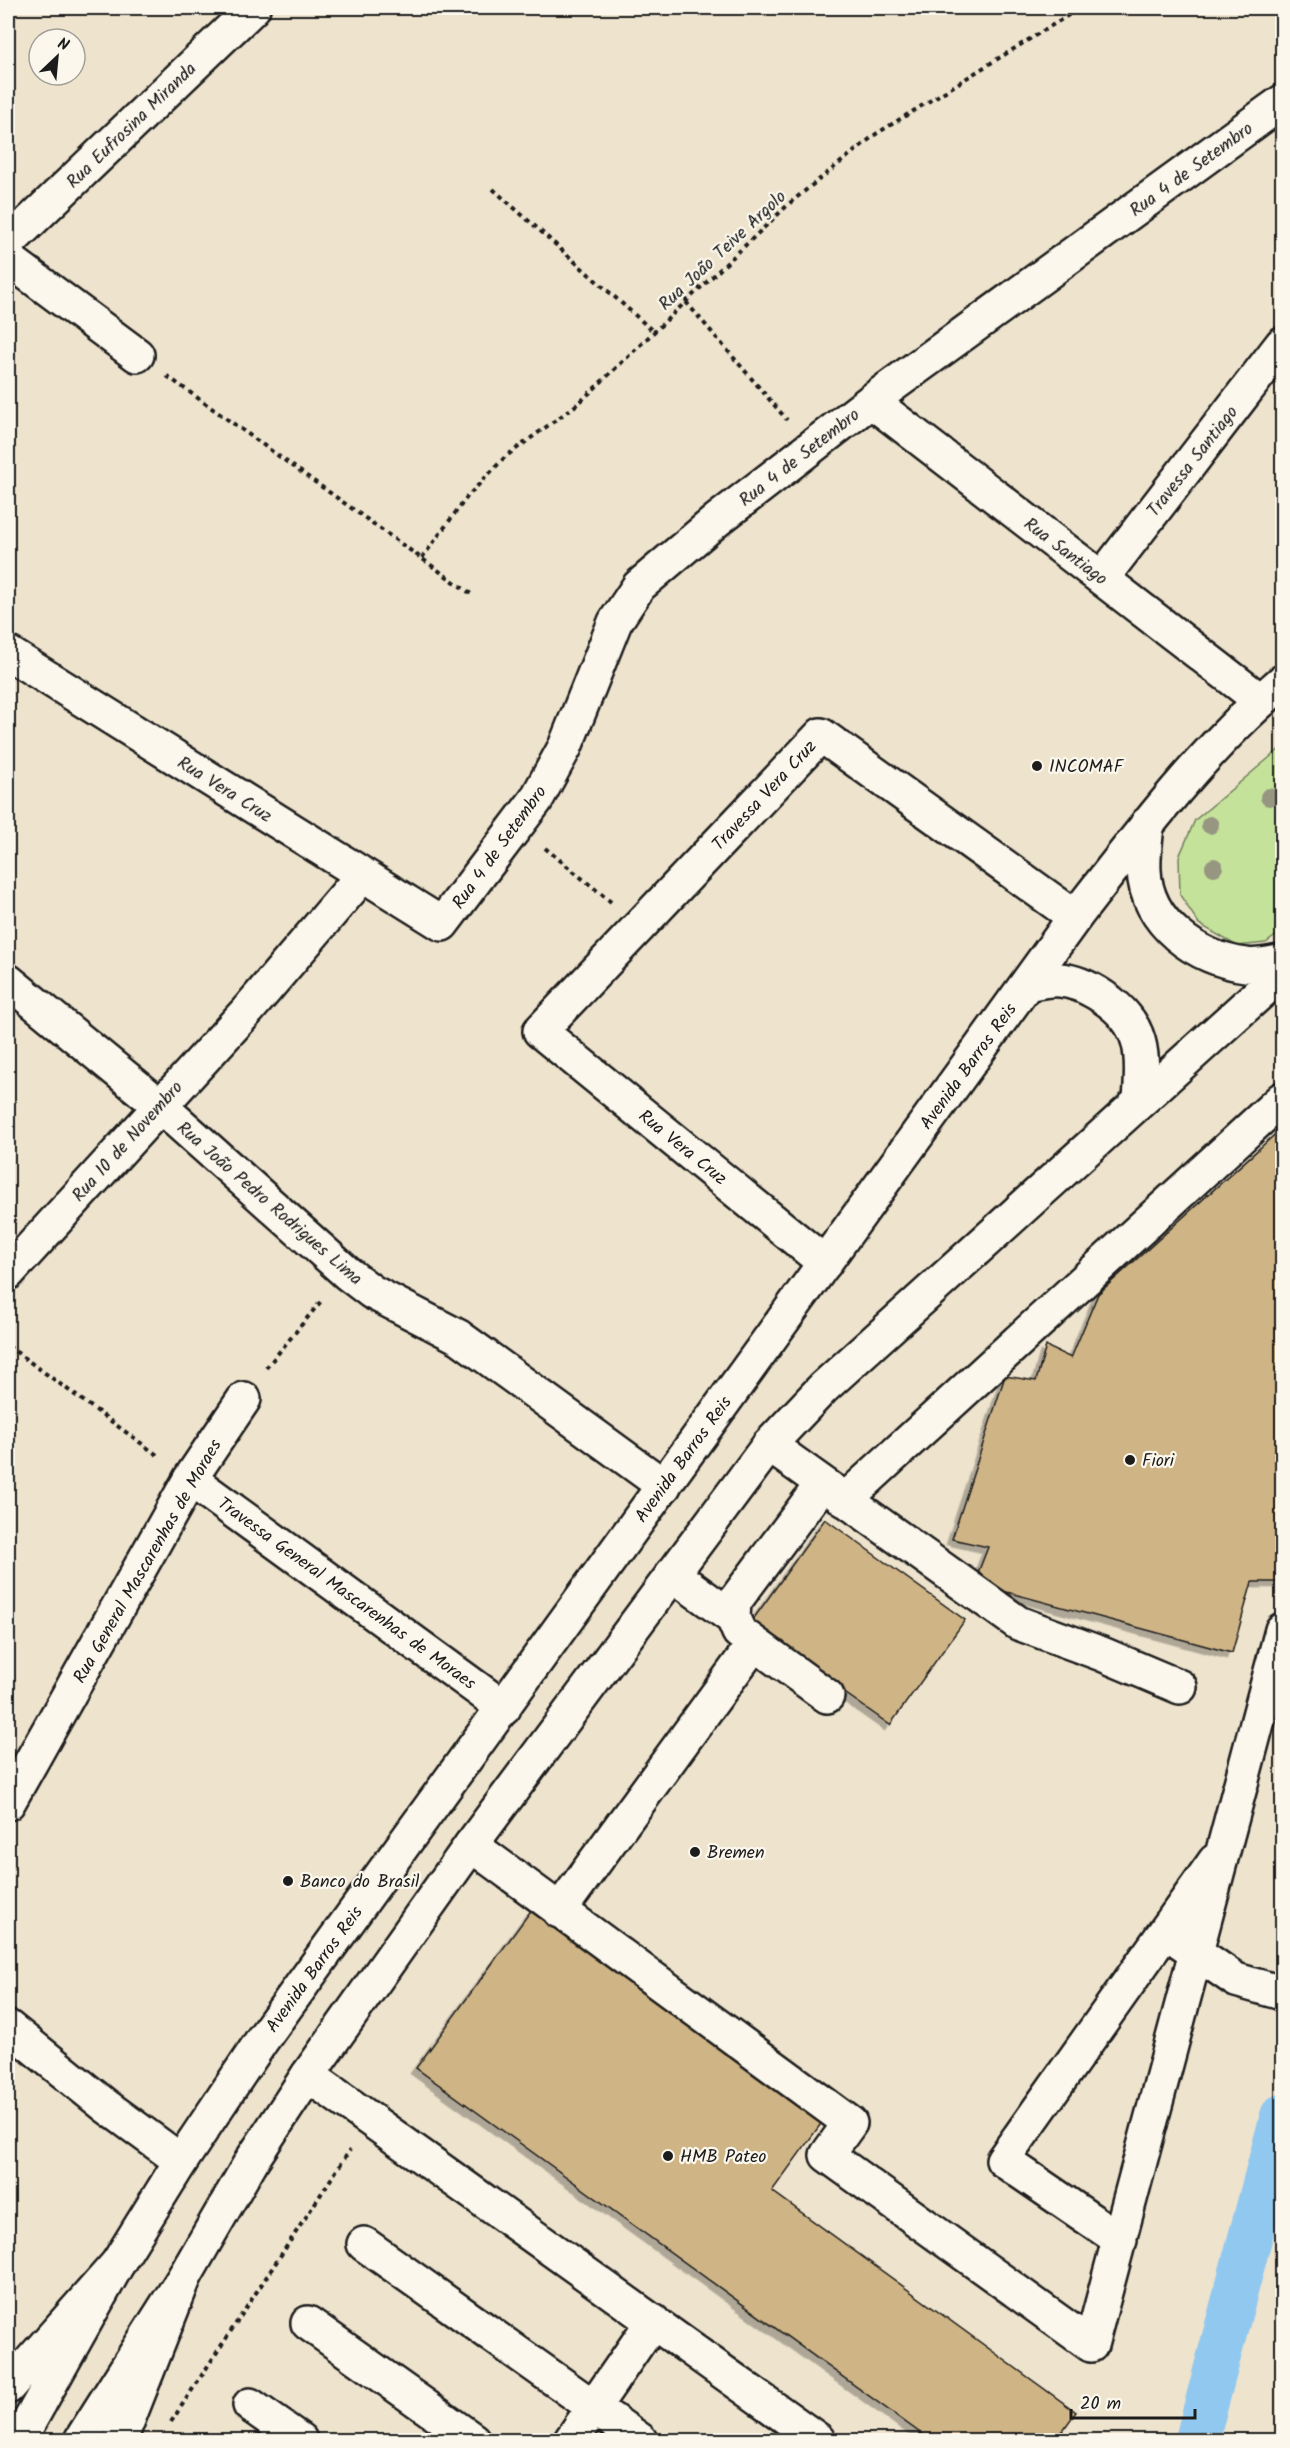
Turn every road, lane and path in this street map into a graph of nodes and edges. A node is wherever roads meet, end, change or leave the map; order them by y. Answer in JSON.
{"nodes":[{"id":1,"x":254,"y":8,"type":"edge"},
{"id":2,"x":1080,"y":8,"type":"edge"},
{"id":3,"x":1282,"y":102,"type":"edge"},
{"id":4,"x":494,"y":189,"type":"dead end"},
{"id":5,"x":8,"y":243,"type":"edge"},
{"id":6,"x":8,"y":259,"type":"edge"},
{"id":7,"x":686,"y":302,"type":"junction"},
{"id":8,"x":654,"y":332,"type":"junction"},
{"id":9,"x":1282,"y":344,"type":"edge"},
{"id":10,"x":137,"y":354,"type":"joint"},
{"id":11,"x":871,"y":401,"type":"junction"},
{"id":12,"x":810,"y":448,"type":"junction"},
{"id":13,"x":422,"y":558,"type":"junction"},
{"id":14,"x":1102,"y":578,"type":"junction"},
{"id":15,"x":474,"y":596,"type":"dead end"},
{"id":16,"x":8,"y":653,"type":"edge"},
{"id":17,"x":1282,"y":667,"type":"edge"},
{"id":18,"x":1272,"y":691,"type":"edge"},
{"id":19,"x":1147,"y":824,"type":"junction"},
{"id":20,"x":517,"y":825,"type":"junction"},
{"id":21,"x":363,"y":875,"type":"junction"},
{"id":22,"x":1075,"y":917,"type":"junction"},
{"id":23,"x":442,"y":924,"type":"joint"},
{"id":24,"x":640,"y":926,"type":"junction"},
{"id":25,"x":1282,"y":962,"type":"edge"},
{"id":26,"x":1282,"y":973,"type":"edge"},
{"id":27,"x":8,"y":981,"type":"edge"},
{"id":28,"x":1027,"y":984,"type":"junction"},
{"id":29,"x":540,"y":1031,"type":"joint"},
{"id":30,"x":1140,"y":1099,"type":"junction"},
{"id":31,"x":1282,"y":1099,"type":"edge"},
{"id":32,"x":159,"y":1105,"type":"junction"},
{"id":33,"x":825,"y":1263,"type":"junction"},
{"id":34,"x":347,"y":1272,"type":"junction"},
{"id":35,"x":8,"y":1273,"type":"edge"},
{"id":36,"x":8,"y":1346,"type":"edge"},
{"id":37,"x":244,"y":1399,"type":"joint"},
{"id":38,"x":769,"y":1445,"type":"junction"},
{"id":39,"x":190,"y":1479,"type":"junction"},
{"id":40,"x":664,"y":1486,"type":"junction"},
{"id":41,"x":834,"y":1492,"type":"junction"},
{"id":42,"x":672,"y":1574,"type":"junction"},
{"id":43,"x":733,"y":1618,"type":"junction"},
{"id":44,"x":1282,"y":1630,"type":"edge"},
{"id":45,"x":754,"y":1644,"type":"junction"},
{"id":46,"x":1180,"y":1688,"type":"dead end"},
{"id":47,"x":827,"y":1696,"type":"dead end"},
{"id":48,"x":504,"y":1708,"type":"junction"},
{"id":49,"x":8,"y":1803,"type":"edge"},
{"id":50,"x":471,"y":1845,"type":"junction"},
{"id":51,"x":1225,"y":1847,"type":"junction"},
{"id":52,"x":559,"y":1911,"type":"junction"},
{"id":53,"x":1164,"y":1931,"type":"junction"},
{"id":54,"x":1197,"y":1953,"type":"junction"},
{"id":55,"x":1282,"y":1993,"type":"edge"},
{"id":56,"x":8,"y":2027,"type":"edge"},
{"id":57,"x":308,"y":2075,"type":"junction"},
{"id":58,"x":182,"y":2161,"type":"junction"},
{"id":59,"x":342,"y":2162,"type":"dead end"},
{"id":60,"x":1120,"y":2241,"type":"junction"},
{"id":61,"x":364,"y":2244,"type":"dead end"},
{"id":62,"x":118,"y":2263,"type":"junction"},
{"id":63,"x":185,"y":2276,"type":"junction"},
{"id":64,"x":654,"y":2321,"type":"junction"},
{"id":65,"x":308,"y":2323,"type":"dead end"},
{"id":66,"x":8,"y":2387,"type":"edge"},
{"id":67,"x":250,"y":2405,"type":"dead end"},
{"id":68,"x":594,"y":2408,"type":"junction"},
{"id":69,"x":166,"y":2431,"type":"dead end"},
{"id":70,"x":8,"y":2437,"type":"edge"},
{"id":71,"x":19,"y":2440,"type":"edge"},
{"id":72,"x":39,"y":2440,"type":"edge"},
{"id":73,"x":81,"y":2440,"type":"edge"},
{"id":74,"x":120,"y":2440,"type":"edge"},
{"id":75,"x":300,"y":2440,"type":"edge"},
{"id":76,"x":473,"y":2440,"type":"edge"},
{"id":77,"x":571,"y":2440,"type":"edge"},
{"id":78,"x":640,"y":2440,"type":"edge"},
{"id":79,"x":818,"y":2440,"type":"edge"}],
"edges":[{"from":1,"to":5,"type":"main road","name":"Rua Eufrosina Miranda"},
{"from":2,"to":7,"type":"path","name":"Rua João Teive Argolo"},
{"from":3,"to":11,"type":"main road","name":"Rua 4 de Setembro"},
{"from":4,"to":8,"type":"path"},
{"from":6,"to":10,"type":"main road"},
{"from":7,"to":8,"type":"path","name":"Rua João Teive Argolo"},
{"from":7,"to":12,"type":"path"},
{"from":8,"to":13,"type":"path","name":"Rua João Teive Argolo"},
{"from":9,"to":14,"type":"main road","name":"Travessa Santiago"},
{"from":10,"to":13,"type":"path"},
{"from":11,"to":12,"type":"main road","name":"Rua 4 de Setembro"},
{"from":11,"to":14,"type":"main road","name":"Rua Santiago"},
{"from":12,"to":20,"type":"main road","name":"Rua 4 de Setembro"},
{"from":13,"to":15,"type":"path"},
{"from":14,"to":18,"type":"main road","name":"Rua Santiago"},
{"from":16,"to":21,"type":"main road","name":"Rua Vera Cruz"},
{"from":17,"to":18,"type":"main road","name":"Avenida Barros Reis"},
{"from":18,"to":19,"type":"main road","name":"Avenida Barros Reis"},
{"from":19,"to":22,"type":"main road","name":"Avenida Barros Reis"},
{"from":19,"to":25,"type":"main road"},
{"from":20,"to":23,"type":"main road","name":"Rua 4 de Setembro"},
{"from":20,"to":24,"type":"path"},
{"from":21,"to":23,"type":"main road","name":"Rua Vera Cruz"},
{"from":21,"to":32,"type":"main road","name":"Rua 10 de Novembro"},
{"from":22,"to":24,"type":"main road","name":"Travessa Vera Cruz"},
{"from":22,"to":28,"type":"main road","name":"Avenida Barros Reis"},
{"from":24,"to":29,"type":"main road","name":"Travessa Vera Cruz"},
{"from":26,"to":30,"type":"main road"},
{"from":27,"to":32,"type":"main road","name":"Rua João Pedro Rodrigues Lima"},
{"from":28,"to":30,"type":"main road"},
{"from":28,"to":33,"type":"main road","name":"Avenida Barros Reis"},
{"from":29,"to":33,"type":"main road","name":"Rua Vera Cruz"},
{"from":30,"to":38,"type":"main road"},
{"from":31,"to":41,"type":"main road"},
{"from":32,"to":34,"type":"main road","name":"Rua João Pedro Rodrigues Lima"},
{"from":32,"to":35,"type":"main road","name":"Rua 10 de Novembro"},
{"from":33,"to":40,"type":"main road","name":"Avenida Barros Reis"},
{"from":34,"to":37,"type":"path"},
{"from":34,"to":40,"type":"main road","name":"Rua João Pedro Rodrigues Lima"},
{"from":36,"to":39,"type":"path"},
{"from":37,"to":39,"type":"main road","name":"Rua General Mascarenhas de Moraes"},
{"from":38,"to":41,"type":"main road"},
{"from":38,"to":42,"type":"main road"},
{"from":39,"to":48,"type":"main road","name":"Travessa General Mascarenhas de Moraes"},
{"from":39,"to":49,"type":"main road","name":"Rua General Mascarenhas de Moraes"},
{"from":40,"to":48,"type":"main road","name":"Avenida Barros Reis"},
{"from":41,"to":43,"type":"main road"},
{"from":41,"to":46,"type":"main road"},
{"from":42,"to":43,"type":"main road"},
{"from":42,"to":50,"type":"main road"},
{"from":43,"to":45,"type":"main road"},
{"from":44,"to":51,"type":"main road"},
{"from":45,"to":47,"type":"main road"},
{"from":45,"to":52,"type":"main road"},
{"from":48,"to":58,"type":"main road","name":"Avenida Barros Reis"},
{"from":50,"to":52,"type":"main road"},
{"from":50,"to":57,"type":"main road"},
{"from":51,"to":53,"type":"main road"},
{"from":51,"to":54,"type":"main road"},
{"from":52,"to":60,"type":"main road"},
{"from":53,"to":54,"type":"main road"},
{"from":53,"to":60,"type":"main road"},
{"from":54,"to":55,"type":"main road"},
{"from":54,"to":60,"type":"main road"},
{"from":56,"to":58,"type":"main road"},
{"from":57,"to":63,"type":"main road"},
{"from":57,"to":64,"type":"main road"},
{"from":58,"to":62,"type":"main road","name":"Avenida Barros Reis"},
{"from":59,"to":69,"type":"path"},
{"from":61,"to":68,"type":"main road"},
{"from":62,"to":66,"type":"main road","name":"Avenida Barros Reis"},
{"from":62,"to":71,"type":"main road","name":"Avenida Barros Reis"},
{"from":63,"to":73,"type":"main road"},
{"from":63,"to":74,"type":"main road"},
{"from":64,"to":68,"type":"main road"},
{"from":64,"to":79,"type":"main road"},
{"from":65,"to":76,"type":"main road"},
{"from":67,"to":75,"type":"main road"},
{"from":68,"to":77,"type":"main road"},
{"from":68,"to":78,"type":"main road"},
{"from":70,"to":72,"type":"path","bridge":true}]}
